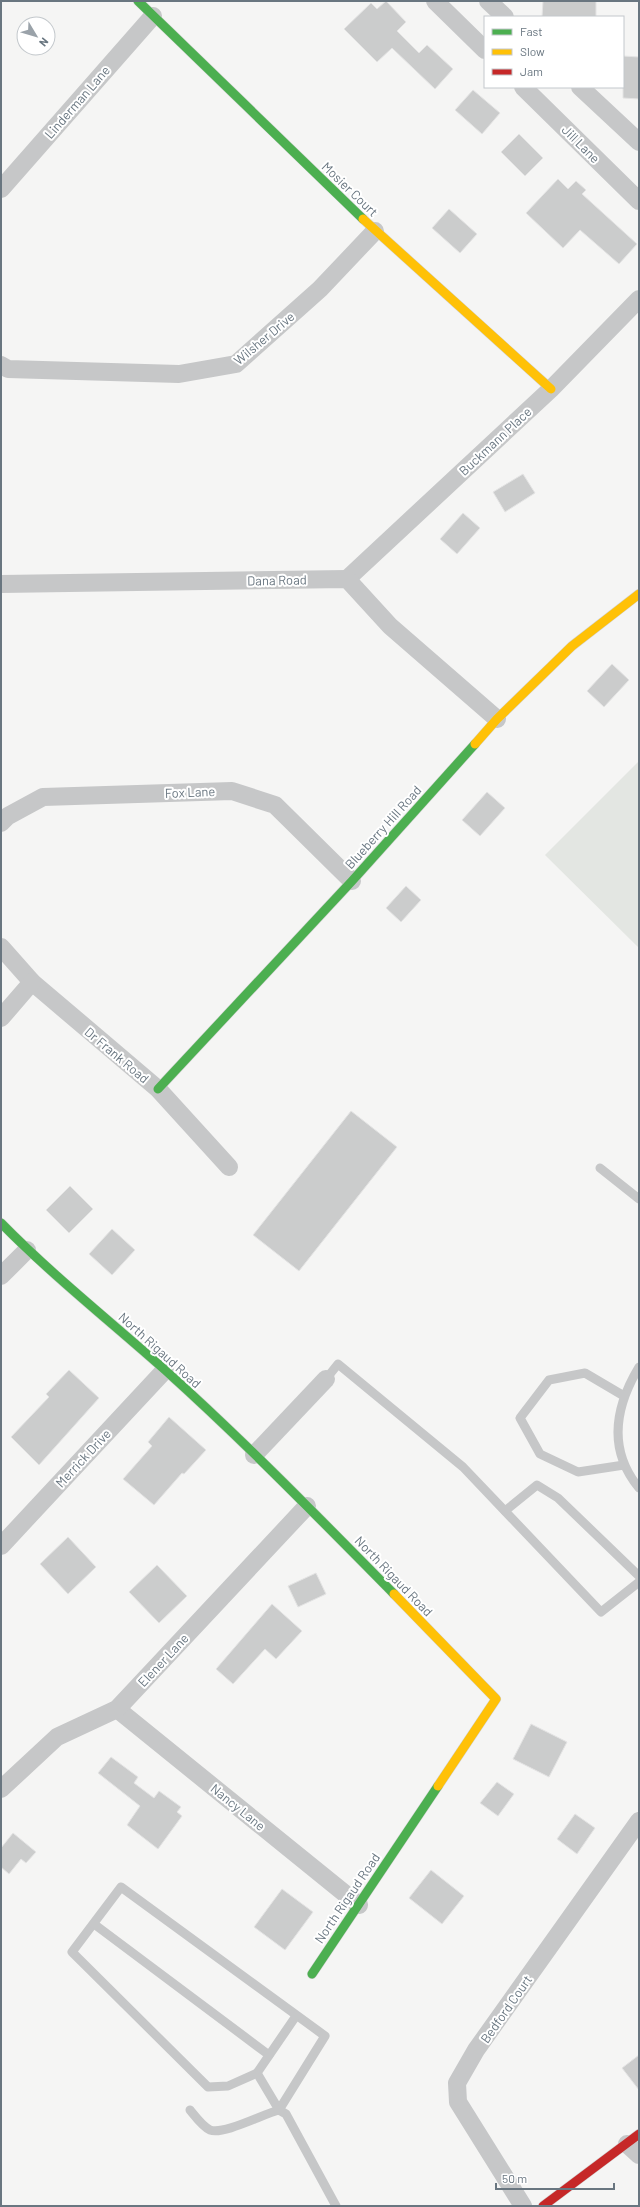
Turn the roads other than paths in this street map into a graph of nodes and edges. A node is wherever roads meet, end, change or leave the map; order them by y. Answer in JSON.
{"nodes":[{"id":1,"x":138,"y":1,"type":"edge"},
{"id":2,"x":435,"y":1,"type":"edge"},
{"id":3,"x":488,"y":1,"type":"edge"},
{"id":4,"x":153,"y":16,"type":"junction"},
{"id":5,"x":504,"y":16,"type":"edge"},
{"id":6,"x":484,"y":49,"type":"edge"},
{"id":7,"x":524,"y":88,"type":"edge"},
{"id":8,"x":581,"y":88,"type":"edge"},
{"id":9,"x":636,"y":136,"type":"edge"},
{"id":10,"x":1,"y":189,"type":"edge"},
{"id":11,"x":639,"y":201,"type":"edge"},
{"id":12,"x":375,"y":231,"type":"junction"},
{"id":13,"x":639,"y":299,"type":"edge"},
{"id":14,"x":1,"y":366,"type":"edge"},
{"id":15,"x":551,"y":389,"type":"junction"},
{"id":16,"x":347,"y":579,"type":"junction"},
{"id":17,"x":1,"y":584,"type":"edge"},
{"id":18,"x":639,"y":594,"type":"edge"},
{"id":19,"x":497,"y":719,"type":"junction"},
{"id":20,"x":1,"y":823,"type":"edge"},
{"id":21,"x":352,"y":881,"type":"junction"},
{"id":22,"x":1,"y":947,"type":"edge"},
{"id":23,"x":32,"y":982,"type":"junction"},
{"id":24,"x":1,"y":1018,"type":"edge"},
{"id":25,"x":158,"y":1089,"type":"junction"},
{"id":26,"x":229,"y":1167,"type":"dead end"},
{"id":27,"x":600,"y":1168,"type":"dead end"},
{"id":28,"x":639,"y":1199,"type":"edge"},
{"id":29,"x":1,"y":1223,"type":"edge"},
{"id":30,"x":27,"y":1250,"type":"junction"},
{"id":31,"x":1,"y":1276,"type":"edge"},
{"id":32,"x":639,"y":1367,"type":"edge"},
{"id":33,"x":165,"y":1370,"type":"junction"},
{"id":34,"x":326,"y":1379,"type":"joint"},
{"id":35,"x":624,"y":1396,"type":"junction"},
{"id":36,"x":254,"y":1455,"type":"junction"},
{"id":37,"x":624,"y":1465,"type":"junction"},
{"id":38,"x":639,"y":1488,"type":"edge"},
{"id":39,"x":307,"y":1506,"type":"junction"},
{"id":40,"x":505,"y":1511,"type":"junction"},
{"id":41,"x":1,"y":1546,"type":"edge"},
{"id":42,"x":639,"y":1576,"type":"edge"},
{"id":43,"x":639,"y":1582,"type":"edge"},
{"id":44,"x":117,"y":1710,"type":"junction"},
{"id":45,"x":1,"y":1789,"type":"edge"},
{"id":46,"x":639,"y":1821,"type":"edge"},
{"id":47,"x":359,"y":1905,"type":"junction"},
{"id":48,"x":94,"y":1924,"type":"junction"},
{"id":49,"x":312,"y":1974,"type":"dead end"},
{"id":50,"x":296,"y":2016,"type":"junction"},
{"id":51,"x":269,"y":2055,"type":"junction"},
{"id":52,"x":257,"y":2073,"type":"junction"},
{"id":53,"x":190,"y":2110,"type":"dead end"},
{"id":54,"x":279,"y":2110,"type":"junction"},
{"id":55,"x":635,"y":2144,"type":"edge"},
{"id":56,"x":336,"y":2206,"type":"edge"},
{"id":57,"x":523,"y":2206,"type":"edge"},
{"id":58,"x":543,"y":2206,"type":"edge"}],
"edges":[{"from":1,"to":4,"type":"street","name":"Mosier Court"},
{"from":2,"to":6,"type":"street"},
{"from":3,"to":5,"type":"street"},
{"from":4,"to":10,"type":"street","name":"Linderman Lane"},
{"from":4,"to":12,"type":"street","name":"Mosier Court"},
{"from":7,"to":11,"type":"street","name":"Jill Lane"},
{"from":8,"to":9,"type":"street"},
{"from":12,"to":14,"type":"street","name":"Wilsher Drive"},
{"from":12,"to":15,"type":"street","name":"Mosier Court"},
{"from":13,"to":15,"type":"street","name":"Buckmann Place"},
{"from":15,"to":16,"type":"street","name":"Buckmann Place"},
{"from":16,"to":17,"type":"street","name":"Dana Road"},
{"from":16,"to":19,"type":"street"},
{"from":18,"to":19,"type":"street","name":"Blueberry Hill Road"},
{"from":19,"to":21,"type":"street","name":"Blueberry Hill Road"},
{"from":20,"to":21,"type":"street","name":"Fox Lane"},
{"from":21,"to":25,"type":"street","name":"Blueberry Hill Road"},
{"from":22,"to":23,"type":"street","name":"Dr Frank Road"},
{"from":23,"to":24,"type":"street"},
{"from":23,"to":25,"type":"street","name":"Dr Frank Road"},
{"from":25,"to":26,"type":"street","name":"Dr Frank Road"},
{"from":27,"to":28,"type":"lane"},
{"from":29,"to":30,"type":"street","name":"North Rigaud Road"},
{"from":30,"to":31,"type":"street"},
{"from":30,"to":33,"type":"street","name":"North Rigaud Road"},
{"from":32,"to":35,"type":"lane"},
{"from":33,"to":36,"type":"street","name":"North Rigaud Road"},
{"from":33,"to":41,"type":"street","name":"Merrick Drive"},
{"from":34,"to":36,"type":"street"},
{"from":34,"to":40,"type":"lane"},
{"from":35,"to":37,"type":"lane"},
{"from":35,"to":37,"type":"lane"},
{"from":36,"to":39,"type":"street","name":"North Rigaud Road"},
{"from":37,"to":38,"type":"lane"},
{"from":39,"to":44,"type":"street","name":"Elener Lane"},
{"from":39,"to":47,"type":"street","name":"North Rigaud Road"},
{"from":40,"to":42,"type":"lane"},
{"from":40,"to":43,"type":"lane"},
{"from":44,"to":45,"type":"street","name":"Elener Lane"},
{"from":44,"to":47,"type":"street","name":"Nancy Lane"},
{"from":46,"to":57,"type":"street","name":"Bedford Court"},
{"from":47,"to":49,"type":"street","name":"North Rigaud Road"},
{"from":48,"to":50,"type":"lane"},
{"from":48,"to":51,"type":"lane"},
{"from":48,"to":52,"type":"lane"},
{"from":50,"to":51,"type":"lane"},
{"from":50,"to":54,"type":"lane"},
{"from":51,"to":52,"type":"lane"},
{"from":52,"to":54,"type":"lane"},
{"from":53,"to":54,"type":"lane"},
{"from":54,"to":56,"type":"lane"},
{"from":55,"to":58,"type":"street"}]}
